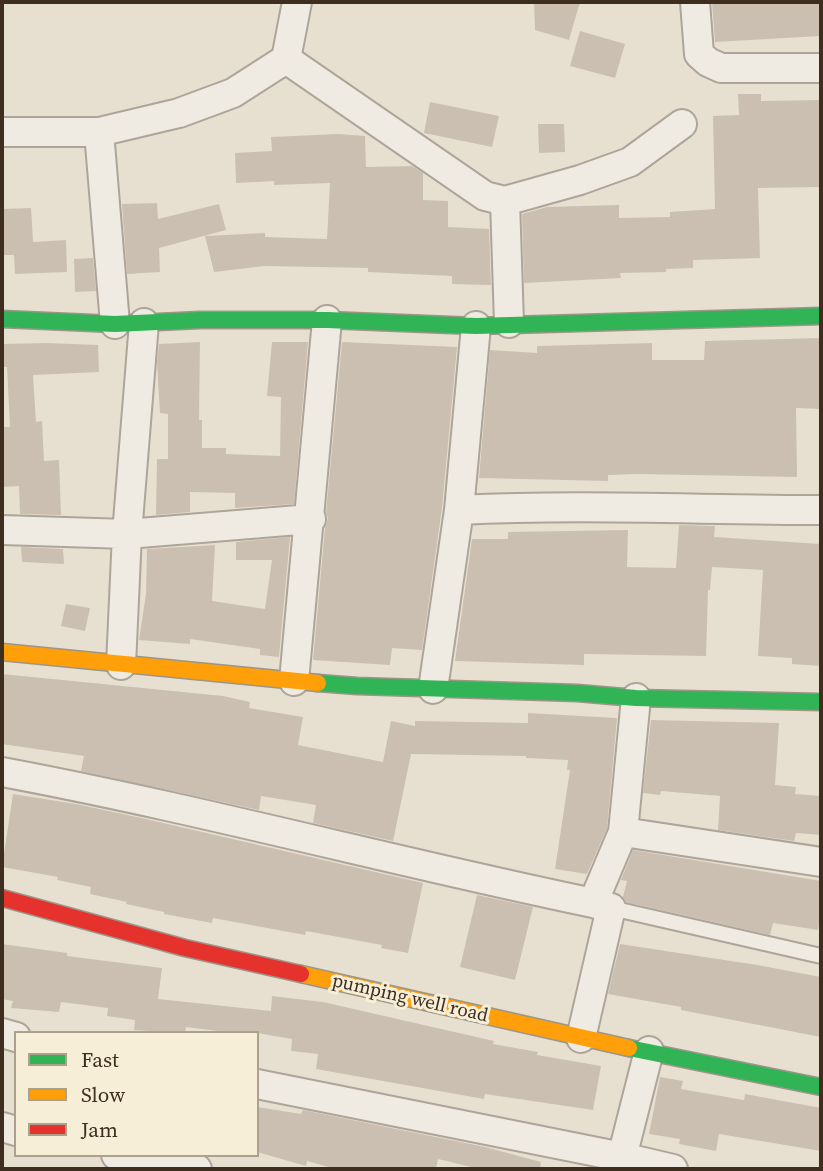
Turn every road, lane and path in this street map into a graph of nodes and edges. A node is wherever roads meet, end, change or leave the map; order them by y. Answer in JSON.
{"nodes":[{"id":1,"x":297,"y":2,"type":"edge"},
{"id":2,"x":695,"y":2,"type":"edge"},
{"id":3,"x":285,"y":59,"type":"junction"},
{"id":4,"x":821,"y":68,"type":"edge"},
{"id":5,"x":681,"y":124,"type":"dead end"},
{"id":6,"x":2,"y":132,"type":"edge"},
{"id":7,"x":99,"y":132,"type":"junction"},
{"id":8,"x":505,"y":201,"type":"junction"},
{"id":9,"x":821,"y":316,"type":"edge"},
{"id":10,"x":2,"y":319,"type":"edge"},
{"id":11,"x":327,"y":320,"type":"junction"},
{"id":12,"x":144,"y":323,"type":"junction"},
{"id":13,"x":509,"y":323,"type":"junction"},
{"id":14,"x":115,"y":324,"type":"junction"},
{"id":15,"x":476,"y":326,"type":"junction"},
{"id":16,"x":459,"y":510,"type":"junction"},
{"id":17,"x":821,"y":510,"type":"edge"},
{"id":18,"x":311,"y":519,"type":"junction"},
{"id":19,"x":2,"y":530,"type":"edge"},
{"id":20,"x":127,"y":534,"type":"junction"},
{"id":21,"x":2,"y":652,"type":"edge"},
{"id":22,"x":121,"y":665,"type":"junction"},
{"id":23,"x":295,"y":681,"type":"junction"},
{"id":24,"x":433,"y":689,"type":"junction"},
{"id":25,"x":636,"y":698,"type":"junction"},
{"id":26,"x":821,"y":702,"type":"edge"},
{"id":27,"x":2,"y":772,"type":"edge"},
{"id":28,"x":623,"y":832,"type":"junction"},
{"id":29,"x":821,"y":862,"type":"edge"},
{"id":30,"x":2,"y":898,"type":"edge"},
{"id":31,"x":602,"y":905,"type":"junction"},
{"id":32,"x":821,"y":956,"type":"edge"},
{"id":33,"x":581,"y":1038,"type":"junction"},
{"id":34,"x":649,"y":1051,"type":"junction"},
{"id":35,"x":259,"y":1084,"type":"edge"},
{"id":36,"x":821,"y":1087,"type":"edge"},
{"id":37,"x":128,"y":1157,"type":"edge"},
{"id":38,"x":621,"y":1163,"type":"edge"},
{"id":39,"x":197,"y":1169,"type":"edge"},
{"id":40,"x":673,"y":1169,"type":"edge"}],
"edges":[{"from":1,"to":3,"type":"street"},
{"from":2,"to":4,"type":"street"},
{"from":3,"to":7,"type":"street"},
{"from":3,"to":8,"type":"street"},
{"from":5,"to":8,"type":"street"},
{"from":6,"to":7,"type":"street"},
{"from":7,"to":14,"type":"street"},
{"from":8,"to":13,"type":"street"},
{"from":9,"to":13,"type":"street"},
{"from":10,"to":14,"type":"street"},
{"from":11,"to":12,"type":"street"},
{"from":11,"to":15,"type":"street"},
{"from":11,"to":18,"type":"street"},
{"from":12,"to":14,"type":"street"},
{"from":12,"to":20,"type":"street"},
{"from":13,"to":15,"type":"street"},
{"from":15,"to":16,"type":"street"},
{"from":16,"to":17,"type":"street"},
{"from":16,"to":24,"type":"street"},
{"from":18,"to":20,"type":"street"},
{"from":18,"to":23,"type":"street"},
{"from":19,"to":20,"type":"street"},
{"from":20,"to":22,"type":"street"},
{"from":21,"to":22,"type":"street"},
{"from":22,"to":23,"type":"street"},
{"from":23,"to":24,"type":"street"},
{"from":24,"to":25,"type":"street"},
{"from":25,"to":26,"type":"street"},
{"from":25,"to":28,"type":"street"},
{"from":27,"to":31,"type":"street"},
{"from":28,"to":29,"type":"street"},
{"from":28,"to":31,"type":"street"},
{"from":30,"to":33,"type":"street","name":"pumping well road"},
{"from":31,"to":32,"type":"lane"},
{"from":31,"to":33,"type":"street"},
{"from":33,"to":34,"type":"street","name":"pumping well road"},
{"from":34,"to":36,"type":"street","name":"pumping well road"},
{"from":34,"to":38,"type":"street"},
{"from":35,"to":38,"type":"street"},
{"from":37,"to":39,"type":"street"},
{"from":38,"to":40,"type":"street"}]}
